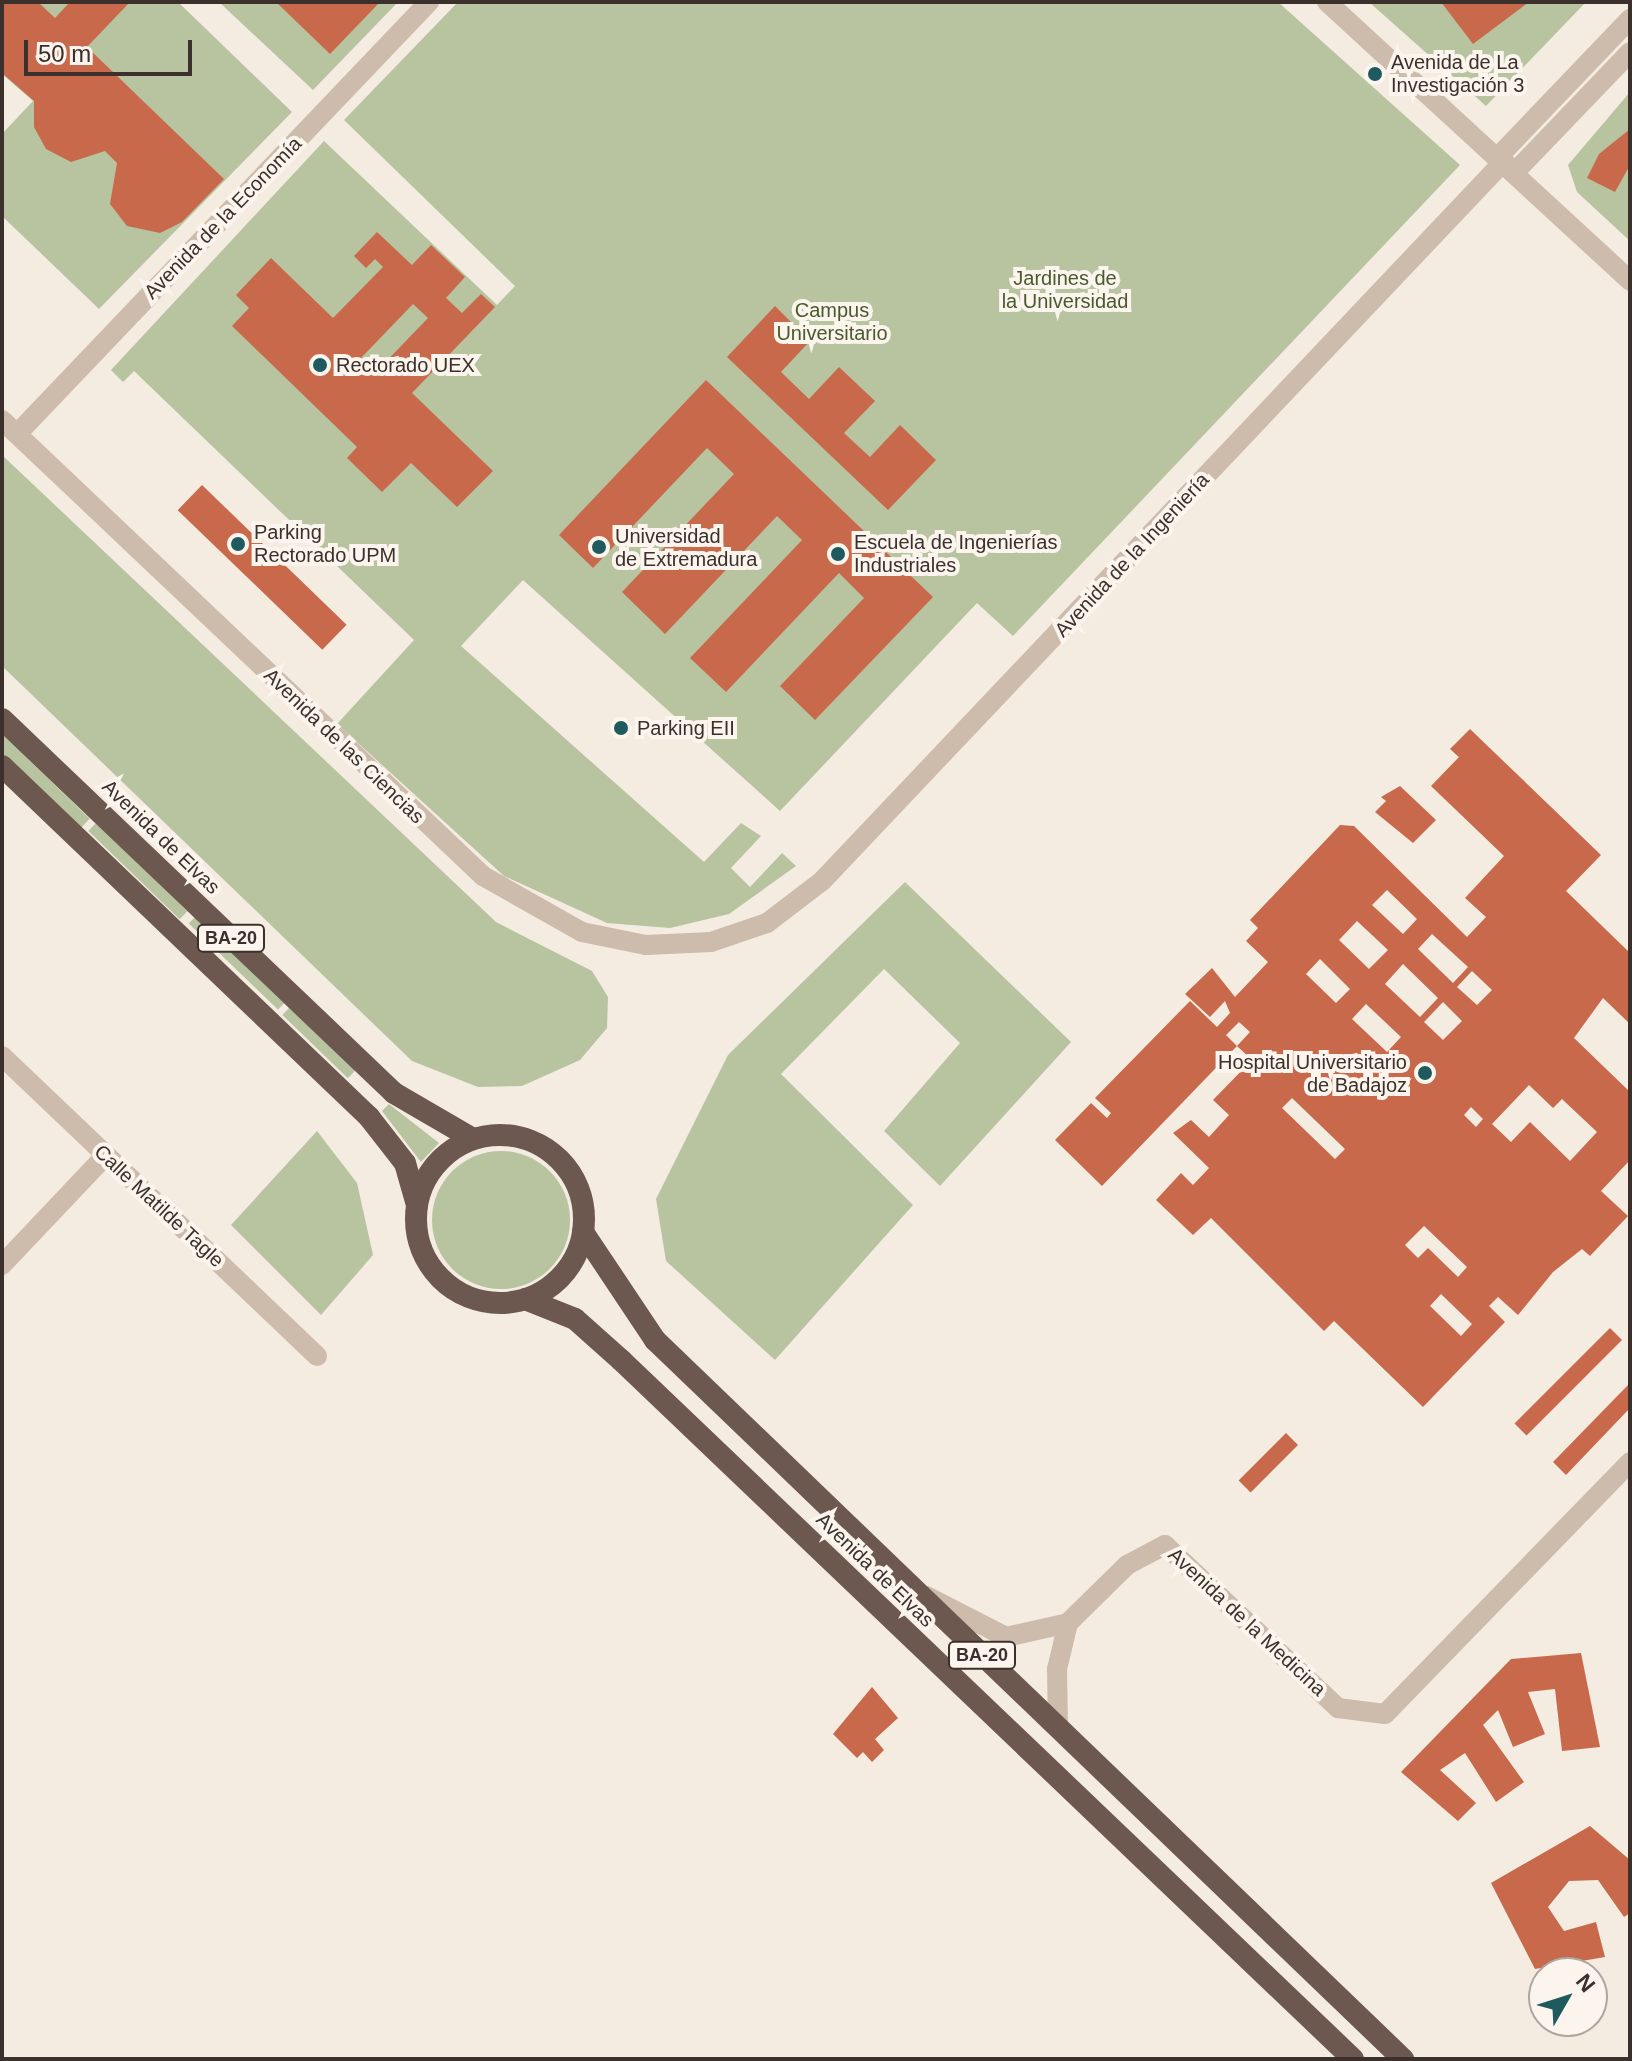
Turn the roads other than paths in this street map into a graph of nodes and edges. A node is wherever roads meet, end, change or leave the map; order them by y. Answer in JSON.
{"nodes":[{"id":1,"x":429,"y":2,"type":"edge"},
{"id":2,"x":1327,"y":2,"type":"edge"},
{"id":3,"x":1630,"y":19,"type":"edge"},
{"id":4,"x":1630,"y":52,"type":"edge"},
{"id":5,"x":1506,"y":163,"type":"junction"},
{"id":6,"x":1630,"y":281,"type":"edge"},
{"id":7,"x":9,"y":427,"type":"edge"},
{"id":8,"x":2,"y":719,"type":"edge"},
{"id":9,"x":2,"y":766,"type":"edge"},
{"id":10,"x":746,"y":933,"type":"joint"},
{"id":11,"x":2,"y":1056,"type":"edge"},
{"id":12,"x":473,"y":1139,"type":"junction"},
{"id":13,"x":106,"y":1155,"type":"junction"},
{"id":14,"x":417,"y":1205,"type":"junction"},
{"id":15,"x":583,"y":1232,"type":"junction"},
{"id":16,"x":2,"y":1265,"type":"edge"},
{"id":17,"x":525,"y":1299,"type":"junction"},
{"id":18,"x":317,"y":1356,"type":"dead end"},
{"id":19,"x":1630,"y":1462,"type":"edge"},
{"id":20,"x":917,"y":1592,"type":"junction"},
{"id":21,"x":1068,"y":1623,"type":"junction"},
{"id":22,"x":1058,"y":1728,"type":"junction"},
{"id":23,"x":1353,"y":2059,"type":"edge"},
{"id":24,"x":1403,"y":2059,"type":"edge"}],
"edges":[{"from":1,"to":7,"type":"street","name":"Avenida de la Economía"},
{"from":2,"to":5,"type":"street"},
{"from":3,"to":5,"type":"street"},
{"from":4,"to":5,"type":"street"},
{"from":5,"to":6,"type":"street"},
{"from":5,"to":10,"type":"street","name":"Avenida de la Ingeniería"},
{"from":7,"to":10,"type":"street","name":"Avenida de las Ciencias"},
{"from":8,"to":12,"type":"highway","name":"Avenida de Elvas","number":"BA-20"},
{"from":9,"to":14,"type":"highway","number":"BA-20"},
{"from":11,"to":13,"type":"street","name":"Calle Matilde Tagle"},
{"from":12,"to":14,"type":"highway"},
{"from":12,"to":15,"type":"highway","number":"BA-20"},
{"from":13,"to":16,"type":"street"},
{"from":13,"to":18,"type":"street","name":"Calle Matilde Tagle"},
{"from":14,"to":17,"type":"highway","number":"BA-20"},
{"from":15,"to":17,"type":"highway","number":"BA-20"},
{"from":15,"to":20,"type":"highway","name":"Avenida de Elvas","number":"BA-20"},
{"from":17,"to":23,"type":"highway","name":"Avenida de Elvas","number":"BA-20"},
{"from":19,"to":21,"type":"street","name":"Avenida de la Medicina"},
{"from":20,"to":21,"type":"street","name":"Avenida de Elvas"},
{"from":20,"to":22,"type":"highway","name":"Avenida de Elvas","number":"BA-20"},
{"from":21,"to":22,"type":"street"},
{"from":22,"to":24,"type":"highway","name":"Avenida de Elvas","number":"BA-20"}]}
